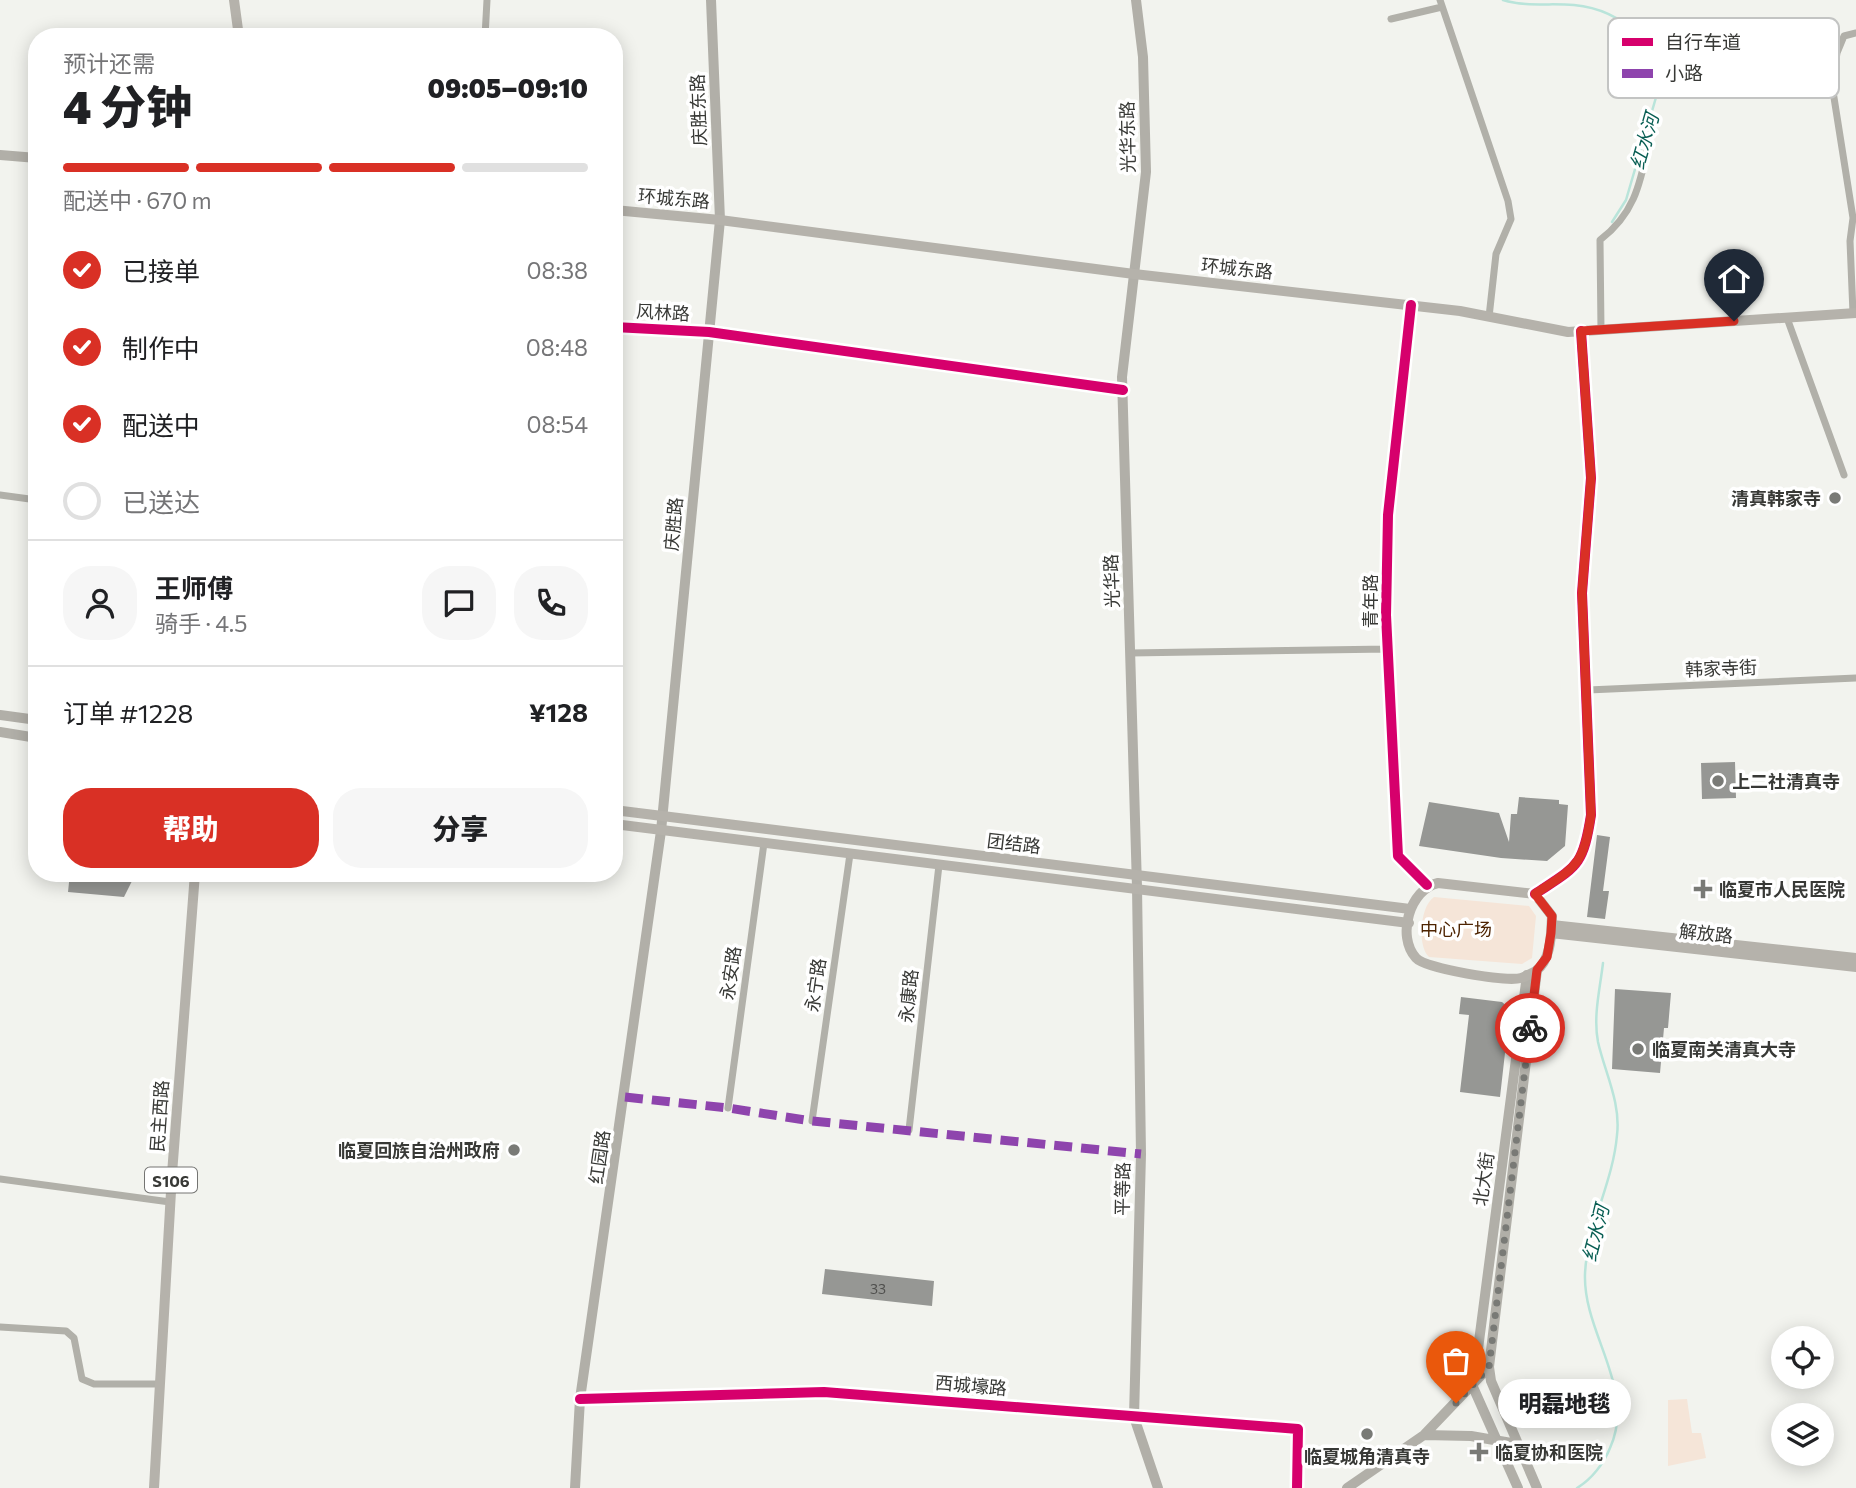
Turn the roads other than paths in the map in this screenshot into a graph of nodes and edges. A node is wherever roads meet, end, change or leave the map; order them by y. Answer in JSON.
{"nodes":[{"id":1,"x":233,"y":0,"type":"edge"},
{"id":2,"x":486,"y":0,"type":"edge"},
{"id":3,"x":711,"y":0,"type":"edge"},
{"id":4,"x":1136,"y":0,"type":"edge"},
{"id":5,"x":1441,"y":4,"type":"edge"},
{"id":6,"x":1391,"y":19,"type":"dead end"},
{"id":7,"x":238,"y":28,"type":"edge"},
{"id":8,"x":485,"y":28,"type":"edge"},
{"id":9,"x":1856,"y":33,"type":"edge"},
{"id":10,"x":1839,"y":48,"type":"edge"},
{"id":11,"x":1834,"y":98,"type":"edge"},
{"id":12,"x":1648,"y":146,"type":"dead end"},
{"id":13,"x":0,"y":155,"type":"edge"},
{"id":14,"x":28,"y":157,"type":"edge"},
{"id":15,"x":623,"y":211,"type":"edge"},
{"id":16,"x":719,"y":220,"type":"junction"},
{"id":17,"x":1134,"y":274,"type":"junction"},
{"id":18,"x":1411,"y":305,"type":"junction"},
{"id":19,"x":1854,"y":313,"type":"edge"},
{"id":20,"x":1489,"y":317,"type":"junction"},
{"id":21,"x":1787,"y":318,"type":"junction"},
{"id":22,"x":623,"y":327,"type":"edge"},
{"id":23,"x":1601,"y":330,"type":"junction"},
{"id":24,"x":1581,"y":331,"type":"junction"},
{"id":25,"x":709,"y":332,"type":"junction"},
{"id":26,"x":1123,"y":390,"type":"junction"},
{"id":27,"x":1844,"y":475,"type":"dead end"},
{"id":28,"x":0,"y":495,"type":"edge"},
{"id":29,"x":28,"y":499,"type":"edge"},
{"id":30,"x":1388,"y":649,"type":"junction"},
{"id":31,"x":1130,"y":653,"type":"junction"},
{"id":32,"x":1856,"y":678,"type":"edge"},
{"id":33,"x":1588,"y":690,"type":"junction"},
{"id":34,"x":0,"y":715,"type":"edge"},
{"id":35,"x":28,"y":719,"type":"edge"},
{"id":36,"x":0,"y":732,"type":"edge"},
{"id":37,"x":28,"y":737,"type":"edge"},
{"id":38,"x":623,"y":811,"type":"edge"},
{"id":39,"x":662,"y":817,"type":"junction"},
{"id":40,"x":623,"y":825,"type":"edge"},
{"id":41,"x":661,"y":831,"type":"junction"},
{"id":42,"x":764,"y":843,"type":"junction"},
{"id":43,"x":850,"y":854,"type":"junction"},
{"id":44,"x":939,"y":865,"type":"junction"},
{"id":45,"x":1137,"y":881,"type":"junction"},
{"id":46,"x":194,"y":882,"type":"edge"},
{"id":47,"x":1427,"y":885,"type":"junction"},
{"id":48,"x":1535,"y":894,"type":"junction"},
{"id":49,"x":1410,"y":909,"type":"junction"},
{"id":50,"x":1409,"y":923,"type":"junction"},
{"id":51,"x":1551,"y":929,"type":"junction"},
{"id":52,"x":1856,"y":958,"type":"edge"},
{"id":53,"x":1856,"y":967,"type":"edge"},
{"id":54,"x":1532,"y":973,"type":"junction"},
{"id":55,"x":728,"y":1108,"type":"dead end"},
{"id":56,"x":812,"y":1121,"type":"dead end"},
{"id":57,"x":909,"y":1130,"type":"dead end"},
{"id":58,"x":0,"y":1179,"type":"edge"},
{"id":59,"x":170,"y":1202,"type":"junction"},
{"id":60,"x":0,"y":1327,"type":"edge"},
{"id":61,"x":1489,"y":1367,"type":"junction"},
{"id":62,"x":160,"y":1384,"type":"junction"},
{"id":63,"x":1472,"y":1387,"type":"junction"},
{"id":64,"x":580,"y":1399,"type":"junction"},
{"id":65,"x":1134,"y":1417,"type":"junction"},
{"id":66,"x":1424,"y":1435,"type":"junction"},
{"id":67,"x":1498,"y":1443,"type":"junction"},
{"id":68,"x":1517,"y":1444,"type":"junction"},
{"id":69,"x":154,"y":1488,"type":"edge"},
{"id":70,"x":575,"y":1488,"type":"edge"},
{"id":71,"x":1158,"y":1488,"type":"edge"},
{"id":72,"x":1297,"y":1488,"type":"edge"},
{"id":73,"x":1347,"y":1488,"type":"edge"},
{"id":74,"x":1518,"y":1488,"type":"edge"},
{"id":75,"x":1536,"y":1488,"type":"edge"}],
"edges":[{"from":1,"to":7,"type":"main road"},
{"from":2,"to":8,"type":"street"},
{"from":3,"to":16,"type":"main road","name":"庆胜东路"},
{"from":4,"to":17,"type":"main road","name":"光华东路"},
{"from":5,"to":6,"type":"street"},
{"from":5,"to":20,"type":"street"},
{"from":9,"to":10,"type":"street"},
{"from":11,"to":19,"type":"street"},
{"from":12,"to":23,"type":"street"},
{"from":13,"to":14,"type":"main road"},
{"from":15,"to":16,"type":"main road","name":"环城东路"},
{"from":16,"to":17,"type":"main road","name":"环城东路"},
{"from":16,"to":25,"type":"main road","name":"庆胜路"},
{"from":17,"to":18,"type":"main road","name":"环城东路"},
{"from":17,"to":26,"type":"main road","name":"光华路"},
{"from":18,"to":20,"type":"main road","name":"环城东路"},
{"from":18,"to":30,"type":"street","name":"青年路"},
{"from":19,"to":21,"type":"main road","name":"环城东路"},
{"from":20,"to":24,"type":"main road","name":"环城东路"},
{"from":21,"to":23,"type":"main road","name":"环城东路"},
{"from":21,"to":27,"type":"street"},
{"from":22,"to":25,"type":"street","name":"风林路"},
{"from":23,"to":24,"type":"main road","name":"环城东路"},
{"from":24,"to":33,"type":"street"},
{"from":25,"to":26,"type":"street","name":"风林路"},
{"from":25,"to":39,"type":"main road","name":"庆胜路"},
{"from":26,"to":31,"type":"main road","name":"光华路"},
{"from":28,"to":29,"type":"street"},
{"from":30,"to":31,"type":"street"},
{"from":30,"to":47,"type":"street","name":"青年路"},
{"from":31,"to":45,"type":"main road","name":"光华路"},
{"from":32,"to":33,"type":"street","name":"韩家寺街"},
{"from":33,"to":48,"type":"street"},
{"from":34,"to":35,"type":"main road"},
{"from":36,"to":37,"type":"main road"},
{"from":38,"to":39,"type":"main road","name":"团结路"},
{"from":39,"to":41,"type":"main road","name":"庆胜路"},
{"from":39,"to":45,"type":"main road","name":"团结路"},
{"from":40,"to":41,"type":"main road","name":"团结路"},
{"from":41,"to":42,"type":"main road","name":"团结路"},
{"from":41,"to":64,"type":"main road","name":"红园路"},
{"from":42,"to":43,"type":"main road","name":"团结路"},
{"from":42,"to":55,"type":"street","name":"永安路"},
{"from":43,"to":44,"type":"main road","name":"团结路"},
{"from":43,"to":56,"type":"street","name":"永宁路"},
{"from":44,"to":45,"type":"main road","name":"团结路"},
{"from":44,"to":57,"type":"street","name":"永康路"},
{"from":45,"to":49,"type":"main road","name":"团结路"},
{"from":45,"to":50,"type":"main road","name":"团结路"},
{"from":45,"to":65,"type":"main road","name":"平等路"},
{"from":46,"to":59,"type":"main road","name":"民主西路","number":"S106"},
{"from":47,"to":48,"type":"main road"},
{"from":47,"to":49,"type":"main road"},
{"from":48,"to":51,"type":"main road"},
{"from":49,"to":50,"type":"main road"},
{"from":50,"to":54,"type":"main road"},
{"from":51,"to":52,"type":"main road","name":"解放路"},
{"from":51,"to":53,"type":"main road","name":"解放路"},
{"from":51,"to":54,"type":"main road"},
{"from":54,"to":61,"type":"main road","name":"北大街"},
{"from":54,"to":63,"type":"main road","name":"北大街"},
{"from":58,"to":59,"type":"street"},
{"from":59,"to":62,"type":"main road","name":"民主西路","number":"S106"},
{"from":60,"to":62,"type":"street"},
{"from":61,"to":63,"type":"main road"},
{"from":61,"to":68,"type":"main road"},
{"from":62,"to":69,"type":"main road","name":"民主西路","number":"S106"},
{"from":63,"to":66,"type":"main road"},
{"from":63,"to":67,"type":"main road"},
{"from":64,"to":65,"type":"street","name":"西城壕路"},
{"from":64,"to":70,"type":"main road","name":"红园路"},
{"from":65,"to":71,"type":"main road","name":"平等路"},
{"from":65,"to":72,"type":"street","name":"西城壕路"},
{"from":66,"to":67,"type":"main road"},
{"from":66,"to":73,"type":"main road"},
{"from":67,"to":68,"type":"main road"},
{"from":67,"to":74,"type":"main road"},
{"from":68,"to":75,"type":"main road"}]}
